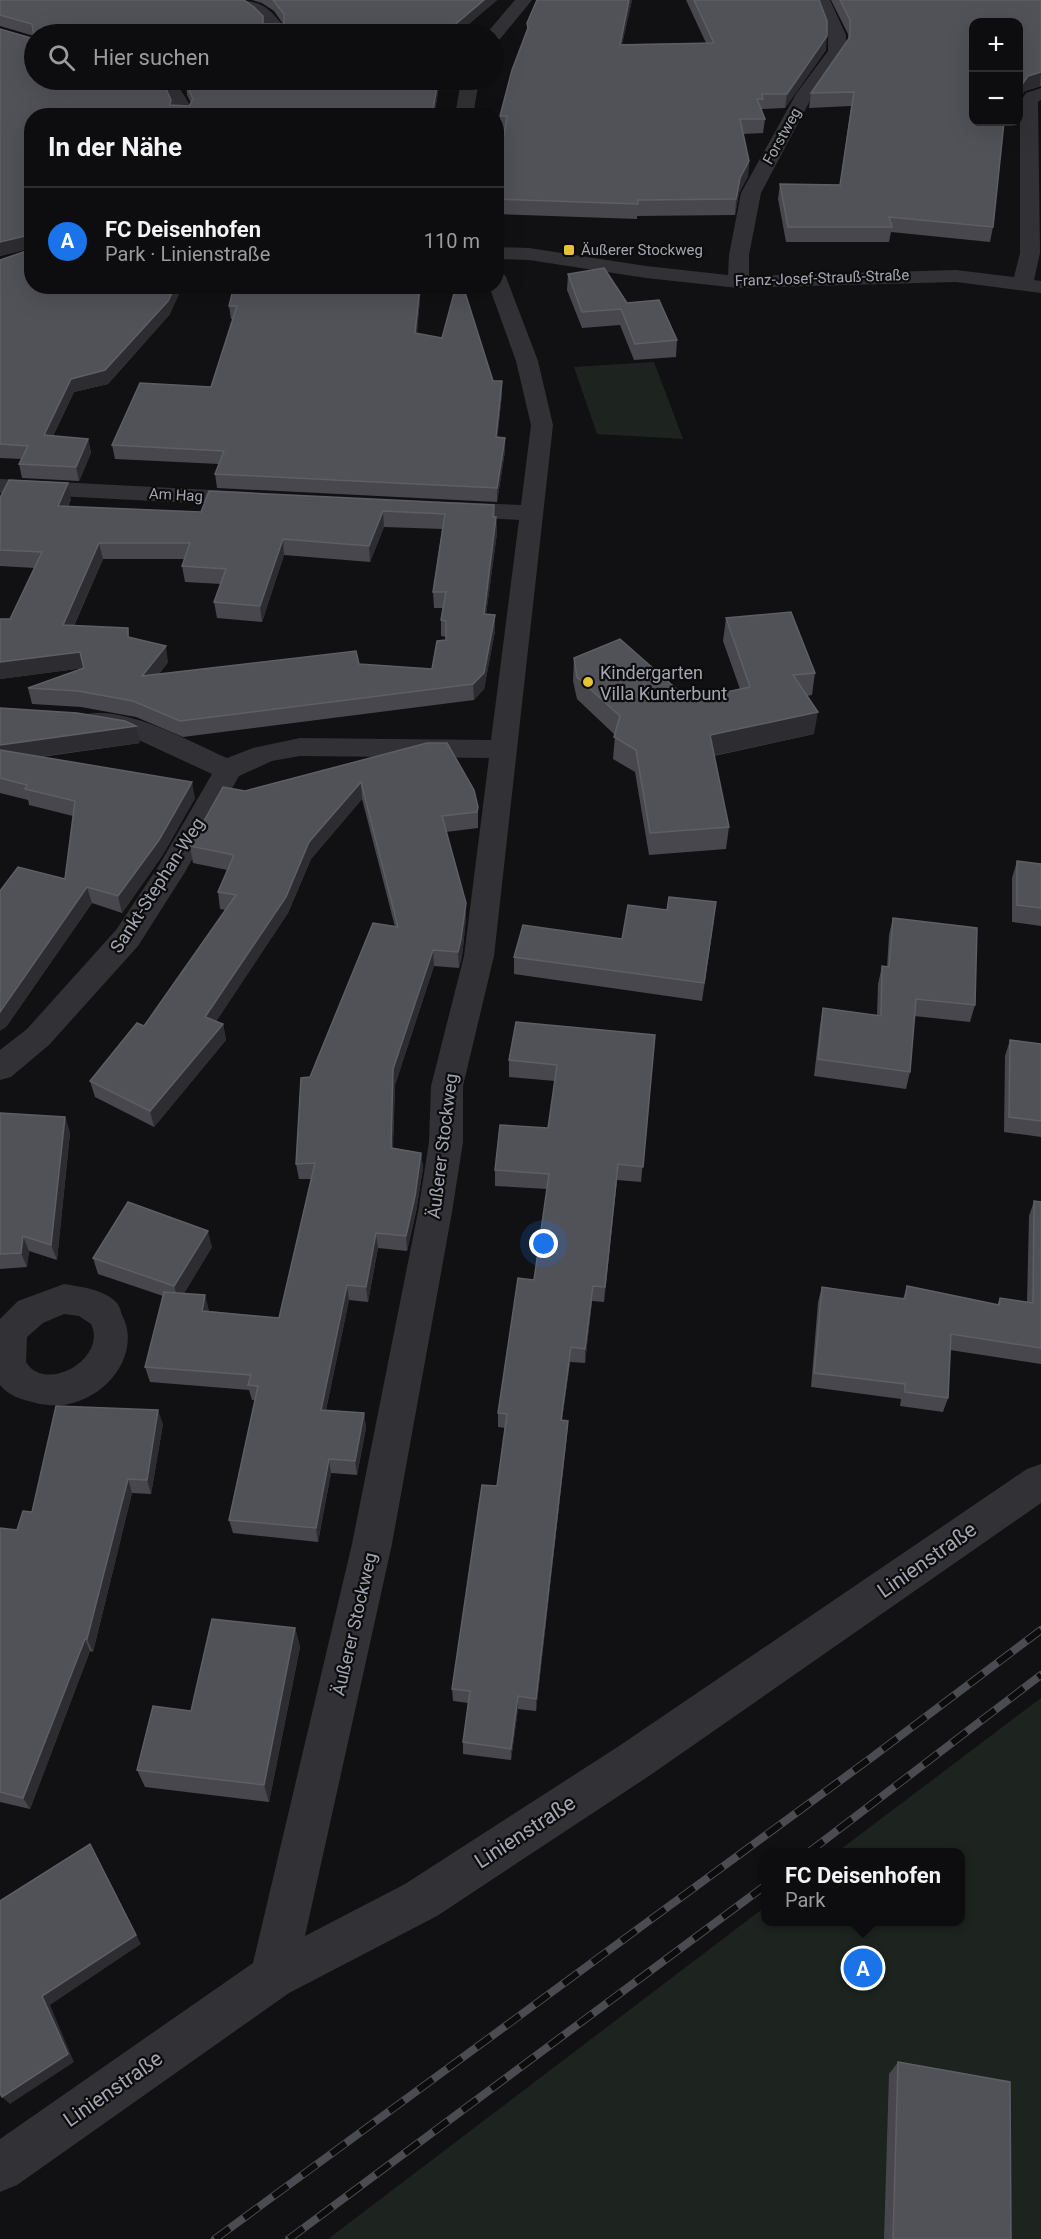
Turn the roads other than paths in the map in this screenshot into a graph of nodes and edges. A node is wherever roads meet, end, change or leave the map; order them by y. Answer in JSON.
{"nodes":[{"id":1,"x":240,"y":0,"type":"edge"},
{"id":2,"x":524,"y":0,"type":"edge"},
{"id":3,"x":822,"y":0,"type":"edge"},
{"id":4,"x":273,"y":24,"type":"edge"},
{"id":5,"x":503,"y":24,"type":"edge"},
{"id":6,"x":178,"y":90,"type":"edge"},
{"id":7,"x":468,"y":90,"type":"edge"},
{"id":8,"x":174,"y":91,"type":"joint"},
{"id":9,"x":1041,"y":93,"type":"edge"},
{"id":10,"x":182,"y":108,"type":"edge"},
{"id":11,"x":465,"y":108,"type":"edge"},
{"id":12,"x":504,"y":253,"type":"edge"},
{"id":13,"x":738,"y":282,"type":"junction"},
{"id":14,"x":1032,"y":285,"type":"edge"},
{"id":15,"x":502,"y":294,"type":"edge"},
{"id":16,"x":0,"y":486,"type":"edge"},
{"id":17,"x":272,"y":500,"type":"edge"},
{"id":18,"x":426,"y":507,"type":"edge"},
{"id":19,"x":532,"y":513,"type":"junction"},
{"id":20,"x":70,"y":717,"type":"edge"},
{"id":21,"x":504,"y":749,"type":"junction"},
{"id":22,"x":228,"y":770,"type":"junction"},
{"id":23,"x":0,"y":1068,"type":"edge"},
{"id":24,"x":1041,"y":1481,"type":"edge"},
{"id":25,"x":273,"y":1977,"type":"junction"},
{"id":26,"x":0,"y":2168,"type":"edge"}],
"edges":[{"from":1,"to":4,"type":"street"},
{"from":2,"to":5,"type":"street"},
{"from":3,"to":13,"type":"street","name":"Forstweg"},
{"from":6,"to":8,"type":"street"},
{"from":7,"to":11,"type":"street"},
{"from":8,"to":10,"type":"street"},
{"from":9,"to":14,"type":"street"},
{"from":12,"to":13,"type":"street","name":"Franz-Josef-Strauß-Straße"},
{"from":13,"to":14,"type":"street","name":"Franz-Josef-Strauß-Straße"},
{"from":15,"to":19,"type":"street","name":"Äußerer Stockweg"},
{"from":16,"to":17,"type":"street","name":"Am Hag"},
{"from":18,"to":19,"type":"street"},
{"from":19,"to":21,"type":"street","name":"Äußerer Stockweg"},
{"from":20,"to":22,"type":"street"},
{"from":21,"to":22,"type":"street"},
{"from":21,"to":25,"type":"street","name":"Äußerer Stockweg"},
{"from":22,"to":23,"type":"street","name":"Sankt-Stephan-Weg"},
{"from":24,"to":25,"type":"street","name":"Linienstraße"},
{"from":25,"to":26,"type":"street","name":"Linienstraße"}]}
